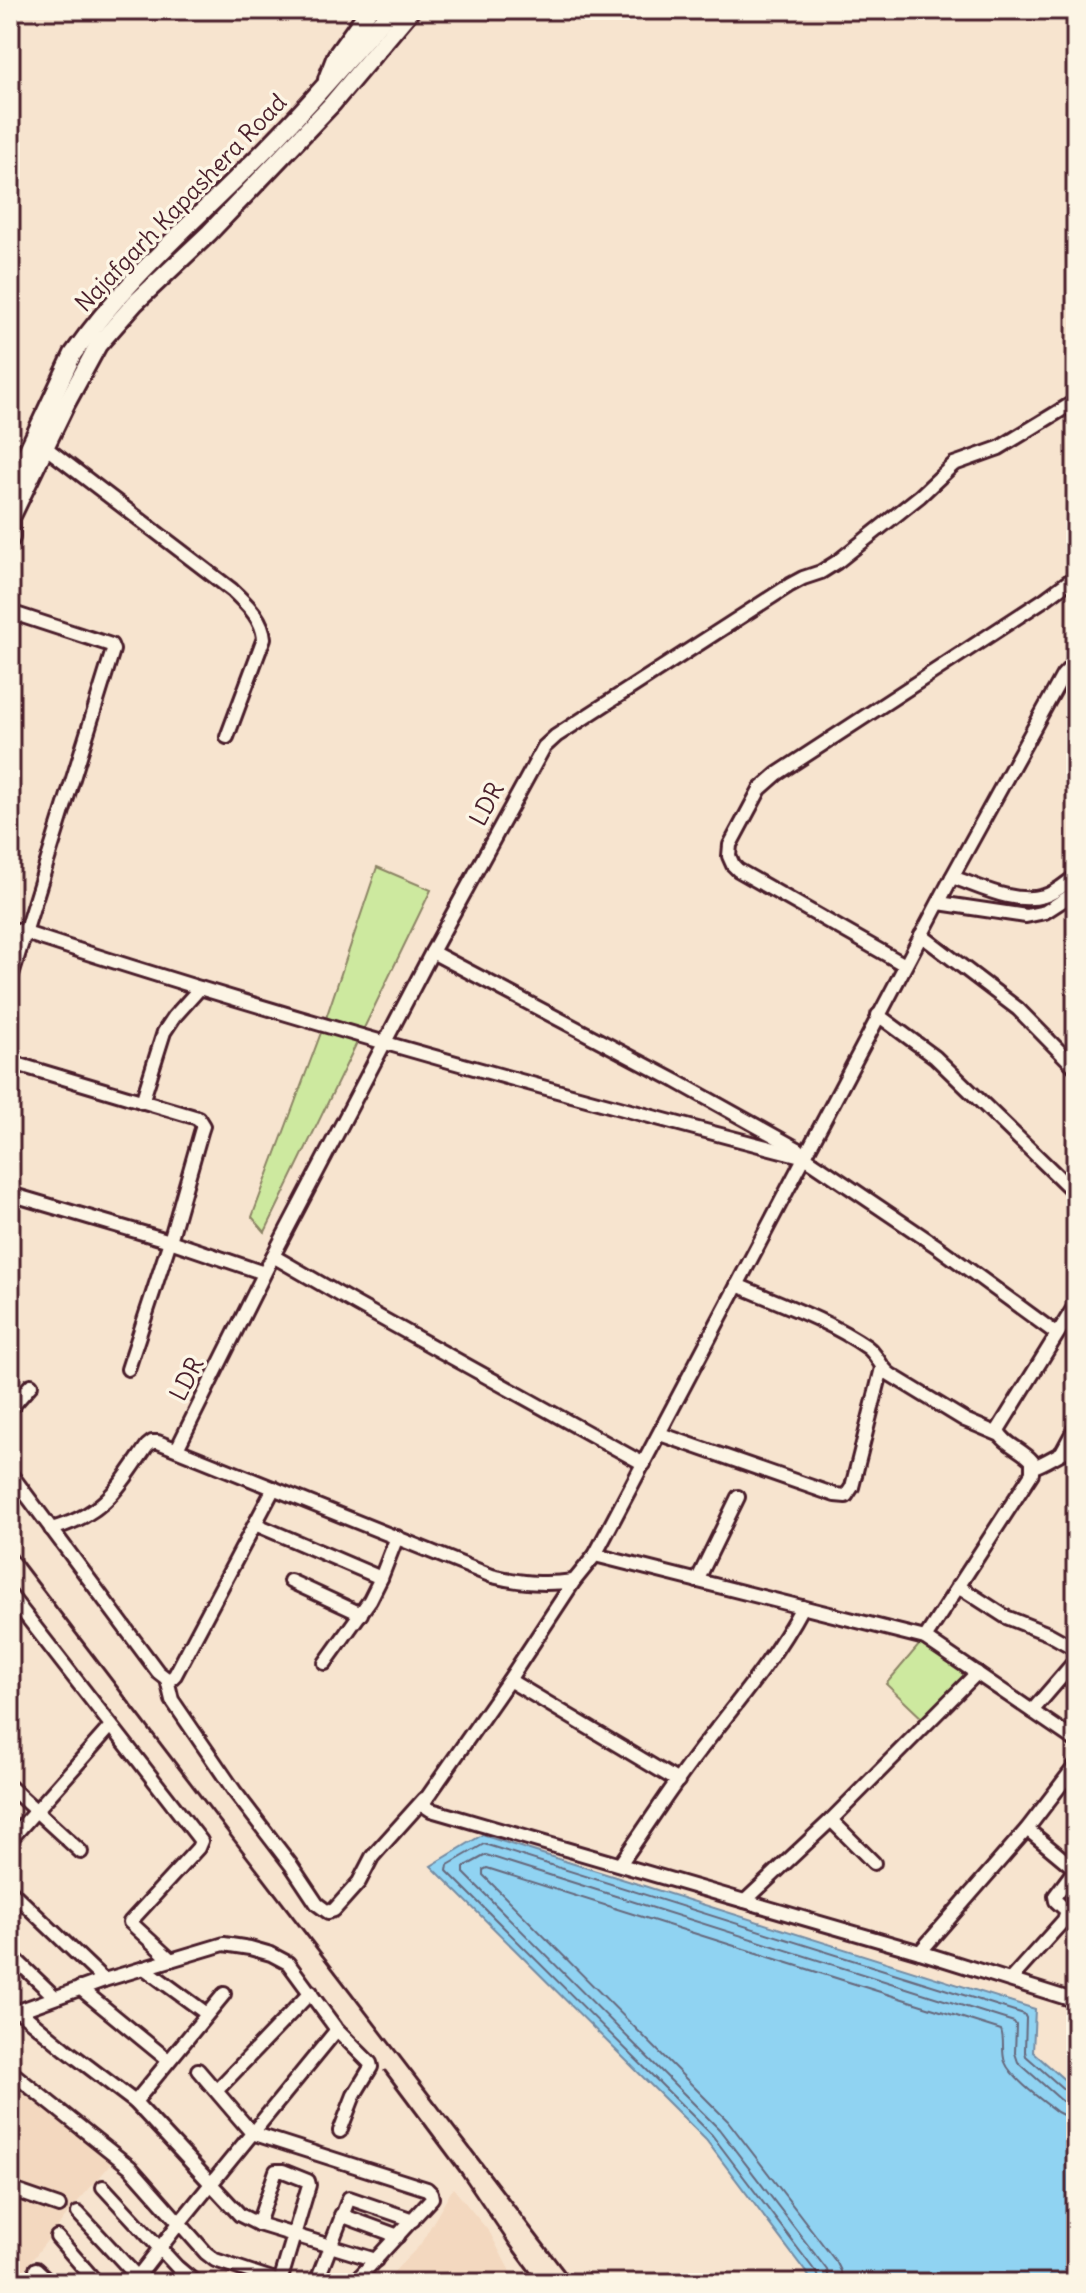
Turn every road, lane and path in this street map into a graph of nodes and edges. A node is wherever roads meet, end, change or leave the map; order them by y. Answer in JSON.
{"nodes":[{"id":1,"x":369,"y":10,"type":"edge"},
{"id":2,"x":391,"y":10,"type":"edge"},
{"id":3,"x":411,"y":10,"type":"edge"},
{"id":4,"x":324,"y":88,"type":"junction"},
{"id":5,"x":1076,"y":401,"type":"edge"},
{"id":6,"x":50,"y":421,"type":"junction"},
{"id":7,"x":45,"y":447,"type":"junction"},
{"id":8,"x":10,"y":488,"type":"edge"},
{"id":9,"x":11,"y":518,"type":"edge"},
{"id":10,"x":10,"y":544,"type":"edge"},
{"id":11,"x":1076,"y":576,"type":"edge"},
{"id":12,"x":10,"y":612,"type":"edge"},
{"id":13,"x":1076,"y":661,"type":"edge"},
{"id":14,"x":227,"y":737,"type":"dead end"},
{"id":15,"x":1076,"y":876,"type":"edge"},
{"id":16,"x":952,"y":877,"type":"junction"},
{"id":17,"x":1076,"y":892,"type":"edge"},
{"id":18,"x":939,"y":903,"type":"junction"},
{"id":19,"x":10,"y":928,"type":"edge"},
{"id":20,"x":25,"y":933,"type":"junction"},
{"id":21,"x":921,"y":935,"type":"junction"},
{"id":22,"x":432,"y":952,"type":"junction"},
{"id":23,"x":905,"y":965,"type":"junction"},
{"id":24,"x":10,"y":981,"type":"edge"},
{"id":25,"x":200,"y":988,"type":"junction"},
{"id":26,"x":878,"y":1015,"type":"junction"},
{"id":27,"x":386,"y":1042,"type":"junction"},
{"id":28,"x":10,"y":1062,"type":"edge"},
{"id":29,"x":1076,"y":1068,"type":"edge"},
{"id":30,"x":142,"y":1102,"type":"junction"},
{"id":31,"x":805,"y":1157,"type":"junction"},
{"id":32,"x":10,"y":1194,"type":"edge"},
{"id":33,"x":1076,"y":1194,"type":"edge"},
{"id":34,"x":170,"y":1241,"type":"junction"},
{"id":35,"x":273,"y":1256,"type":"junction"},
{"id":36,"x":264,"y":1273,"type":"junction"},
{"id":37,"x":737,"y":1285,"type":"junction"},
{"id":38,"x":1076,"y":1304,"type":"edge"},
{"id":39,"x":1057,"y":1334,"type":"junction"},
{"id":40,"x":882,"y":1368,"type":"junction"},
{"id":41,"x":128,"y":1369,"type":"dead end"},
{"id":42,"x":31,"y":1385,"type":"dead end"},
{"id":43,"x":10,"y":1409,"type":"edge"},
{"id":44,"x":1076,"y":1426,"type":"edge"},
{"id":45,"x":660,"y":1434,"type":"junction"},
{"id":46,"x":998,"y":1434,"type":"junction"},
{"id":47,"x":1076,"y":1447,"type":"edge"},
{"id":48,"x":177,"y":1449,"type":"junction"},
{"id":49,"x":1062,"y":1452,"type":"junction"},
{"id":50,"x":644,"y":1464,"type":"junction"},
{"id":51,"x":1033,"y":1467,"type":"junction"},
{"id":52,"x":10,"y":1473,"type":"edge"},
{"id":53,"x":274,"y":1488,"type":"junction"},
{"id":54,"x":738,"y":1497,"type":"dead end"},
{"id":55,"x":255,"y":1524,"type":"junction"},
{"id":56,"x":51,"y":1529,"type":"junction"},
{"id":57,"x":397,"y":1537,"type":"junction"},
{"id":58,"x":595,"y":1555,"type":"junction"},
{"id":59,"x":381,"y":1578,"type":"junction"},
{"id":60,"x":290,"y":1581,"type":"dead end"},
{"id":61,"x":574,"y":1581,"type":"junction"},
{"id":62,"x":697,"y":1581,"type":"junction"},
{"id":63,"x":958,"y":1586,"type":"junction"},
{"id":64,"x":10,"y":1595,"type":"edge"},
{"id":65,"x":802,"y":1607,"type":"junction"},
{"id":66,"x":361,"y":1614,"type":"junction"},
{"id":67,"x":925,"y":1638,"type":"junction"},
{"id":68,"x":1076,"y":1649,"type":"edge"},
{"id":69,"x":1076,"y":1660,"type":"edge"},
{"id":70,"x":325,"y":1663,"type":"dead end"},
{"id":71,"x":977,"y":1673,"type":"junction"},
{"id":72,"x":167,"y":1679,"type":"junction"},
{"id":73,"x":509,"y":1680,"type":"junction"},
{"id":74,"x":1032,"y":1711,"type":"junction"},
{"id":75,"x":111,"y":1726,"type":"junction"},
{"id":76,"x":1076,"y":1741,"type":"edge"},
{"id":77,"x":1076,"y":1765,"type":"edge"},
{"id":78,"x":678,"y":1781,"type":"junction"},
{"id":79,"x":10,"y":1787,"type":"edge"},
{"id":80,"x":424,"y":1799,"type":"junction"},
{"id":81,"x":36,"y":1811,"type":"junction"},
{"id":82,"x":831,"y":1820,"type":"junction"},
{"id":83,"x":1027,"y":1829,"type":"junction"},
{"id":84,"x":10,"y":1839,"type":"edge"},
{"id":85,"x":81,"y":1852,"type":"dead end"},
{"id":86,"x":874,"y":1863,"type":"dead end"},
{"id":87,"x":620,"y":1864,"type":"junction"},
{"id":88,"x":1076,"y":1868,"type":"edge"},
{"id":89,"x":10,"y":1890,"type":"edge"},
{"id":90,"x":745,"y":1901,"type":"junction"},
{"id":91,"x":920,"y":1952,"type":"junction"},
{"id":92,"x":10,"y":1954,"type":"edge"},
{"id":93,"x":171,"y":1960,"type":"junction"},
{"id":94,"x":144,"y":1968,"type":"junction"},
{"id":95,"x":104,"y":1980,"type":"junction"},
{"id":96,"x":1010,"y":1980,"type":"junction"},
{"id":97,"x":80,"y":1988,"type":"junction"},
{"id":98,"x":311,"y":1992,"type":"junction"},
{"id":99,"x":224,"y":1994,"type":"dead end"},
{"id":100,"x":55,"y":1997,"type":"junction"},
{"id":101,"x":1076,"y":2001,"type":"edge"},
{"id":102,"x":14,"y":2012,"type":"edge"},
{"id":103,"x":207,"y":2014,"type":"junction"},
{"id":104,"x":336,"y":2029,"type":"junction"},
{"id":105,"x":168,"y":2060,"type":"junction"},
{"id":106,"x":198,"y":2070,"type":"dead end"},
{"id":107,"x":10,"y":2071,"type":"edge"},
{"id":108,"x":217,"y":2090,"type":"junction"},
{"id":109,"x":135,"y":2102,"type":"junction"},
{"id":110,"x":340,"y":2131,"type":"dead end"},
{"id":111,"x":252,"y":2133,"type":"junction"},
{"id":112,"x":210,"y":2185,"type":"junction"},
{"id":113,"x":103,"y":2187,"type":"dead end"},
{"id":114,"x":10,"y":2189,"type":"edge"},
{"id":115,"x":59,"y":2206,"type":"dead end"},
{"id":116,"x":78,"y":2213,"type":"dead end"},
{"id":117,"x":341,"y":2215,"type":"junction"},
{"id":118,"x":413,"y":2220,"type":"junction"},
{"id":119,"x":180,"y":2222,"type":"junction"},
{"id":120,"x":258,"y":2224,"type":"junction"},
{"id":121,"x":293,"y":2234,"type":"junction"},
{"id":122,"x":398,"y":2236,"type":"junction"},
{"id":123,"x":57,"y":2237,"type":"dead end"},
{"id":124,"x":330,"y":2245,"type":"junction"},
{"id":125,"x":160,"y":2249,"type":"junction"},
{"id":126,"x":376,"y":2260,"type":"junction"},
{"id":127,"x":36,"y":2269,"type":"dead end"},
{"id":128,"x":1076,"y":2277,"type":"edge"},
{"id":129,"x":138,"y":2281,"type":"edge"},
{"id":130,"x":282,"y":2282,"type":"edge"},
{"id":131,"x":51,"y":2283,"type":"edge"},
{"id":132,"x":97,"y":2283,"type":"edge"},
{"id":133,"x":196,"y":2283,"type":"edge"},
{"id":134,"x":316,"y":2283,"type":"edge"},
{"id":135,"x":354,"y":2283,"type":"edge"},
{"id":136,"x":1074,"y":2283,"type":"edge"}],
"edges":[{"from":1,"to":4,"type":"main road"},
{"from":2,"to":4,"type":"main road","name":"Najafgarh Kapashera Road"},
{"from":3,"to":6,"type":"main road"},
{"from":4,"to":6,"type":"main road","name":"Najafgarh Kapashera Road"},
{"from":5,"to":22,"type":"street","name":"LDR"},
{"from":6,"to":7,"type":"main road"},
{"from":6,"to":8,"type":"main road","name":"Najafgarh Kapashera Road"},
{"from":7,"to":9,"type":"main road"},
{"from":7,"to":14,"type":"street"},
{"from":9,"to":10,"type":"street"},
{"from":11,"to":23,"type":"street"},
{"from":12,"to":20,"type":"street"},
{"from":13,"to":16,"type":"street"},
{"from":15,"to":16,"type":"street"},
{"from":16,"to":18,"type":"street"},
{"from":17,"to":18,"type":"street"},
{"from":18,"to":21,"type":"street"},
{"from":19,"to":20,"type":"street"},
{"from":20,"to":24,"type":"street"},
{"from":20,"to":25,"type":"street"},
{"from":21,"to":23,"type":"street"},
{"from":21,"to":29,"type":"street"},
{"from":22,"to":27,"type":"street","name":"LDR"},
{"from":22,"to":31,"type":"street"},
{"from":23,"to":26,"type":"street"},
{"from":25,"to":27,"type":"street"},
{"from":25,"to":30,"type":"street"},
{"from":26,"to":31,"type":"street"},
{"from":26,"to":33,"type":"street"},
{"from":27,"to":31,"type":"street"},
{"from":27,"to":35,"type":"street","name":"LDR"},
{"from":28,"to":30,"type":"street"},
{"from":30,"to":34,"type":"street"},
{"from":31,"to":37,"type":"street"},
{"from":31,"to":39,"type":"street"},
{"from":32,"to":34,"type":"street"},
{"from":34,"to":36,"type":"street"},
{"from":34,"to":41,"type":"street"},
{"from":35,"to":36,"type":"street","name":"LDR"},
{"from":35,"to":50,"type":"street"},
{"from":36,"to":48,"type":"street","name":"LDR"},
{"from":37,"to":40,"type":"street"},
{"from":37,"to":45,"type":"street"},
{"from":38,"to":39,"type":"street"},
{"from":39,"to":46,"type":"street"},
{"from":40,"to":45,"type":"street"},
{"from":40,"to":46,"type":"street"},
{"from":42,"to":43,"type":"street"},
{"from":44,"to":49,"type":"street"},
{"from":45,"to":50,"type":"street"},
{"from":46,"to":51,"type":"street"},
{"from":47,"to":49,"type":"street"},
{"from":48,"to":53,"type":"street"},
{"from":48,"to":56,"type":"street"},
{"from":49,"to":51,"type":"street"},
{"from":50,"to":58,"type":"street"},
{"from":51,"to":63,"type":"street"},
{"from":52,"to":56,"type":"street"},
{"from":53,"to":55,"type":"street"},
{"from":53,"to":57,"type":"street"},
{"from":54,"to":62,"type":"street"},
{"from":55,"to":59,"type":"street"},
{"from":55,"to":72,"type":"street"},
{"from":56,"to":72,"type":"street"},
{"from":57,"to":59,"type":"street"},
{"from":57,"to":61,"type":"street"},
{"from":58,"to":61,"type":"street"},
{"from":58,"to":62,"type":"street"},
{"from":59,"to":66,"type":"street"},
{"from":60,"to":66,"type":"street"},
{"from":61,"to":73,"type":"street"},
{"from":62,"to":65,"type":"street"},
{"from":63,"to":67,"type":"street"},
{"from":63,"to":68,"type":"street"},
{"from":64,"to":75,"type":"street"},
{"from":65,"to":67,"type":"street"},
{"from":65,"to":78,"type":"street"},
{"from":66,"to":70,"type":"street"},
{"from":67,"to":71,"type":"street"},
{"from":69,"to":74,"type":"street"},
{"from":71,"to":74,"type":"street"},
{"from":71,"to":82,"type":"street"},
{"from":72,"to":80,"type":"street"},
{"from":73,"to":78,"type":"street"},
{"from":73,"to":80,"type":"street"},
{"from":74,"to":76,"type":"street"},
{"from":75,"to":81,"type":"street"},
{"from":75,"to":93,"type":"street"},
{"from":77,"to":83,"type":"street"},
{"from":78,"to":87,"type":"street"},
{"from":79,"to":81,"type":"street"},
{"from":80,"to":87,"type":"street"},
{"from":81,"to":84,"type":"street"},
{"from":81,"to":85,"type":"street"},
{"from":82,"to":86,"type":"street"},
{"from":82,"to":90,"type":"street"},
{"from":83,"to":88,"type":"street"},
{"from":83,"to":91,"type":"street"},
{"from":87,"to":90,"type":"street"},
{"from":88,"to":96,"type":"street"},
{"from":89,"to":95,"type":"street"},
{"from":90,"to":91,"type":"street"},
{"from":91,"to":96,"type":"street"},
{"from":92,"to":100,"type":"street"},
{"from":93,"to":94,"type":"street"},
{"from":93,"to":98,"type":"street"},
{"from":94,"to":95,"type":"street"},
{"from":94,"to":103,"type":"street"},
{"from":95,"to":97,"type":"street"},
{"from":96,"to":101,"type":"street"},
{"from":97,"to":100,"type":"street"},
{"from":97,"to":105,"type":"street"},
{"from":98,"to":104,"type":"street"},
{"from":98,"to":108,"type":"street"},
{"from":99,"to":103,"type":"street"},
{"from":100,"to":102,"type":"street"},
{"from":102,"to":109,"type":"street"},
{"from":103,"to":105,"type":"street"},
{"from":104,"to":110,"type":"street"},
{"from":104,"to":111,"type":"street"},
{"from":105,"to":109,"type":"street"},
{"from":106,"to":108,"type":"street"},
{"from":107,"to":119,"type":"street"},
{"from":108,"to":111,"type":"street"},
{"from":109,"to":112,"type":"street"},
{"from":111,"to":112,"type":"street"},
{"from":111,"to":118,"type":"street"},
{"from":112,"to":119,"type":"street"},
{"from":112,"to":120,"type":"street"},
{"from":113,"to":125,"type":"street"},
{"from":114,"to":115,"type":"street"},
{"from":116,"to":129,"type":"street"},
{"from":117,"to":118,"type":"street"},
{"from":117,"to":122,"type":"street"},
{"from":117,"to":124,"type":"street"},
{"from":118,"to":122,"type":"street"},
{"from":119,"to":125,"type":"street"},
{"from":119,"to":130,"type":"street"},
{"from":120,"to":121,"type":"street"},
{"from":120,"to":121,"type":"street"},
{"from":121,"to":124,"type":"street"},
{"from":121,"to":130,"type":"street"},
{"from":122,"to":126,"type":"street"},
{"from":123,"to":132,"type":"street"},
{"from":124,"to":126,"type":"street"},
{"from":124,"to":134,"type":"street"},
{"from":125,"to":129,"type":"street"},
{"from":125,"to":133,"type":"street"},
{"from":126,"to":135,"type":"street"},
{"from":127,"to":131,"type":"street"},
{"from":128,"to":136,"type":"street"}]}
